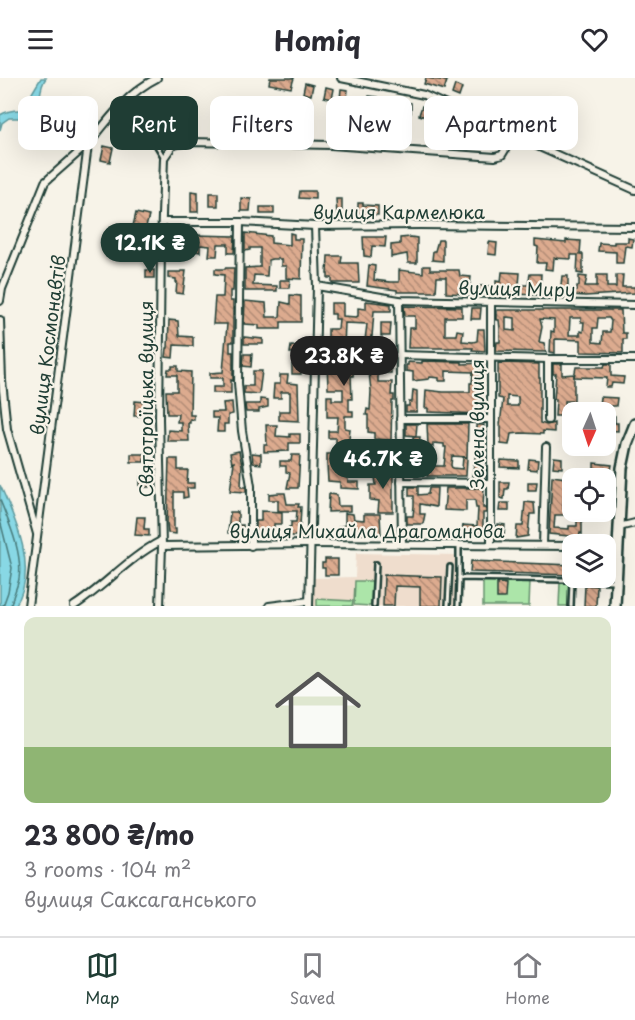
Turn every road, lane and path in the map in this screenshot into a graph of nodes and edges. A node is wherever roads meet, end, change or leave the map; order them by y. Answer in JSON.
{"nodes":[{"id":1,"x":157,"y":78,"type":"edge"},
{"id":2,"x":341,"y":78,"type":"edge"},
{"id":3,"x":130,"y":96,"type":"edge"},
{"id":4,"x":426,"y":96,"type":"edge"},
{"id":5,"x":110,"y":118,"type":"edge"},
{"id":6,"x":98,"y":133,"type":"edge"},
{"id":7,"x":82,"y":150,"type":"edge"},
{"id":8,"x":87,"y":150,"type":"edge"},
{"id":9,"x":159,"y":150,"type":"edge"},
{"id":10,"x":505,"y":150,"type":"edge"},
{"id":11,"x":547,"y":150,"type":"edge"},
{"id":12,"x":164,"y":158,"type":"junction"},
{"id":13,"x":635,"y":190,"type":"edge"},
{"id":14,"x":162,"y":222,"type":"junction"},
{"id":15,"x":240,"y":222,"type":"junction"},
{"id":16,"x":315,"y":226,"type":"junction"},
{"id":17,"x":635,"y":227,"type":"edge"},
{"id":18,"x":317,"y":286,"type":"junction"},
{"id":19,"x":399,"y":300,"type":"junction"},
{"id":20,"x":0,"y":301,"type":"edge"},
{"id":21,"x":491,"y":303,"type":"junction"},
{"id":22,"x":635,"y":305,"type":"edge"},
{"id":23,"x":0,"y":320,"type":"edge"},
{"id":24,"x":399,"y":355,"type":"junction"},
{"id":25,"x":491,"y":358,"type":"junction"},
{"id":26,"x":548,"y":359,"type":"junction"},
{"id":27,"x":635,"y":359,"type":"edge"},
{"id":28,"x":400,"y":419,"type":"junction"},
{"id":29,"x":491,"y":419,"type":"junction"},
{"id":30,"x":548,"y":420,"type":"dead end"},
{"id":31,"x":635,"y":424,"type":"edge"},
{"id":32,"x":546,"y":447,"type":"dead end"},
{"id":33,"x":401,"y":482,"type":"junction"},
{"id":34,"x":491,"y":483,"type":"junction"},
{"id":35,"x":635,"y":523,"type":"edge"},
{"id":36,"x":619,"y":526,"type":"junction"},
{"id":37,"x":38,"y":537,"type":"junction"},
{"id":38,"x":162,"y":544,"type":"junction"},
{"id":39,"x":311,"y":544,"type":"junction"},
{"id":40,"x":460,"y":544,"type":"junction"},
{"id":41,"x":402,"y":545,"type":"junction"},
{"id":42,"x":491,"y":545,"type":"junction"},
{"id":43,"x":543,"y":545,"type":"junction"},
{"id":44,"x":251,"y":546,"type":"junction"},
{"id":45,"x":562,"y":546,"type":"edge"},
{"id":46,"x":618,"y":546,"type":"joint"},
{"id":47,"x":376,"y":564,"type":"dead end"},
{"id":48,"x":450,"y":567,"type":"dead end"},
{"id":49,"x":459,"y":578,"type":"junction"},
{"id":50,"x":562,"y":580,"type":"edge"},
{"id":51,"x":616,"y":581,"type":"edge"},
{"id":52,"x":572,"y":588,"type":"edge"},
{"id":53,"x":616,"y":588,"type":"edge"},
{"id":54,"x":309,"y":604,"type":"edge"},
{"id":55,"x":28,"y":606,"type":"edge"},
{"id":56,"x":74,"y":606,"type":"edge"},
{"id":57,"x":160,"y":606,"type":"edge"},
{"id":58,"x":269,"y":606,"type":"edge"},
{"id":59,"x":374,"y":606,"type":"edge"},
{"id":60,"x":448,"y":606,"type":"edge"},
{"id":61,"x":458,"y":606,"type":"edge"},
{"id":62,"x":571,"y":606,"type":"edge"},
{"id":63,"x":615,"y":606,"type":"edge"}],
"edges":[{"from":1,"to":3,"type":"street"},
{"from":2,"to":4,"type":"street"},
{"from":5,"to":6,"type":"street"},
{"from":7,"to":20,"type":"street"},
{"from":8,"to":37,"type":"street","name":"вулиця Космонавтів"},
{"from":9,"to":12,"type":"lane"},
{"from":10,"to":12,"type":"street"},
{"from":11,"to":13,"type":"street"},
{"from":12,"to":14,"type":"street","name":"Святотроїцька вулиця"},
{"from":14,"to":15,"type":"street","name":"вулиця Кармелюка"},
{"from":14,"to":38,"type":"street","name":"Святотроїцька вулиця"},
{"from":15,"to":16,"type":"street","name":"вулиця Кармелюка"},
{"from":15,"to":44,"type":"street"},
{"from":16,"to":17,"type":"street","name":"вулиця Кармелюка"},
{"from":16,"to":18,"type":"street"},
{"from":18,"to":19,"type":"street","name":"вулиця Миру"},
{"from":18,"to":39,"type":"street"},
{"from":19,"to":21,"type":"street","name":"вулиця Миру"},
{"from":19,"to":24,"type":"street"},
{"from":21,"to":22,"type":"street","name":"вулиця Миру"},
{"from":21,"to":25,"type":"street","name":"Зелена вулиця"},
{"from":23,"to":37,"type":"street"},
{"from":24,"to":25,"type":"street"},
{"from":24,"to":28,"type":"street"},
{"from":25,"to":26,"type":"street"},
{"from":25,"to":29,"type":"street","name":"Зелена вулиця"},
{"from":26,"to":27,"type":"street"},
{"from":26,"to":30,"type":"street"},
{"from":28,"to":29,"type":"street"},
{"from":28,"to":33,"type":"street"},
{"from":29,"to":34,"type":"street","name":"Зелена вулиця"},
{"from":31,"to":36,"type":"main road"},
{"from":32,"to":43,"type":"street"},
{"from":33,"to":34,"type":"street"},
{"from":33,"to":41,"type":"street"},
{"from":34,"to":42,"type":"street","name":"Зелена вулиця"},
{"from":35,"to":36,"type":"street"},
{"from":36,"to":46,"type":"main road"},
{"from":37,"to":55,"type":"street","name":"вулиця Космонавтів"},
{"from":38,"to":44,"type":"street","name":"вулиця Михайла Драгоманова"},
{"from":38,"to":56,"type":"street"},
{"from":38,"to":57,"type":"street","name":"Святотроїцька вулиця"},
{"from":39,"to":41,"type":"street","name":"вулиця Михайла Драгоманова"},
{"from":39,"to":44,"type":"street","name":"вулиця Михайла Драгоманова"},
{"from":39,"to":54,"type":"street"},
{"from":40,"to":41,"type":"street","name":"вулиця Михайла Драгоманова"},
{"from":40,"to":42,"type":"street","name":"вулиця Михайла Драгоманова"},
{"from":40,"to":49,"type":"lane"},
{"from":42,"to":43,"type":"street","name":"вулиця Михайла Драгоманова"},
{"from":43,"to":45,"type":"street","name":"вулиця Михайла Драгоманова"},
{"from":46,"to":51,"type":"main road"},
{"from":47,"to":59,"type":"lane"},
{"from":48,"to":60,"type":"lane"},
{"from":49,"to":50,"type":"lane"},
{"from":49,"to":61,"type":"lane"},
{"from":52,"to":62,"type":"lane"},
{"from":53,"to":63,"type":"main road"},
{"from":54,"to":58,"type":"street"}]}
